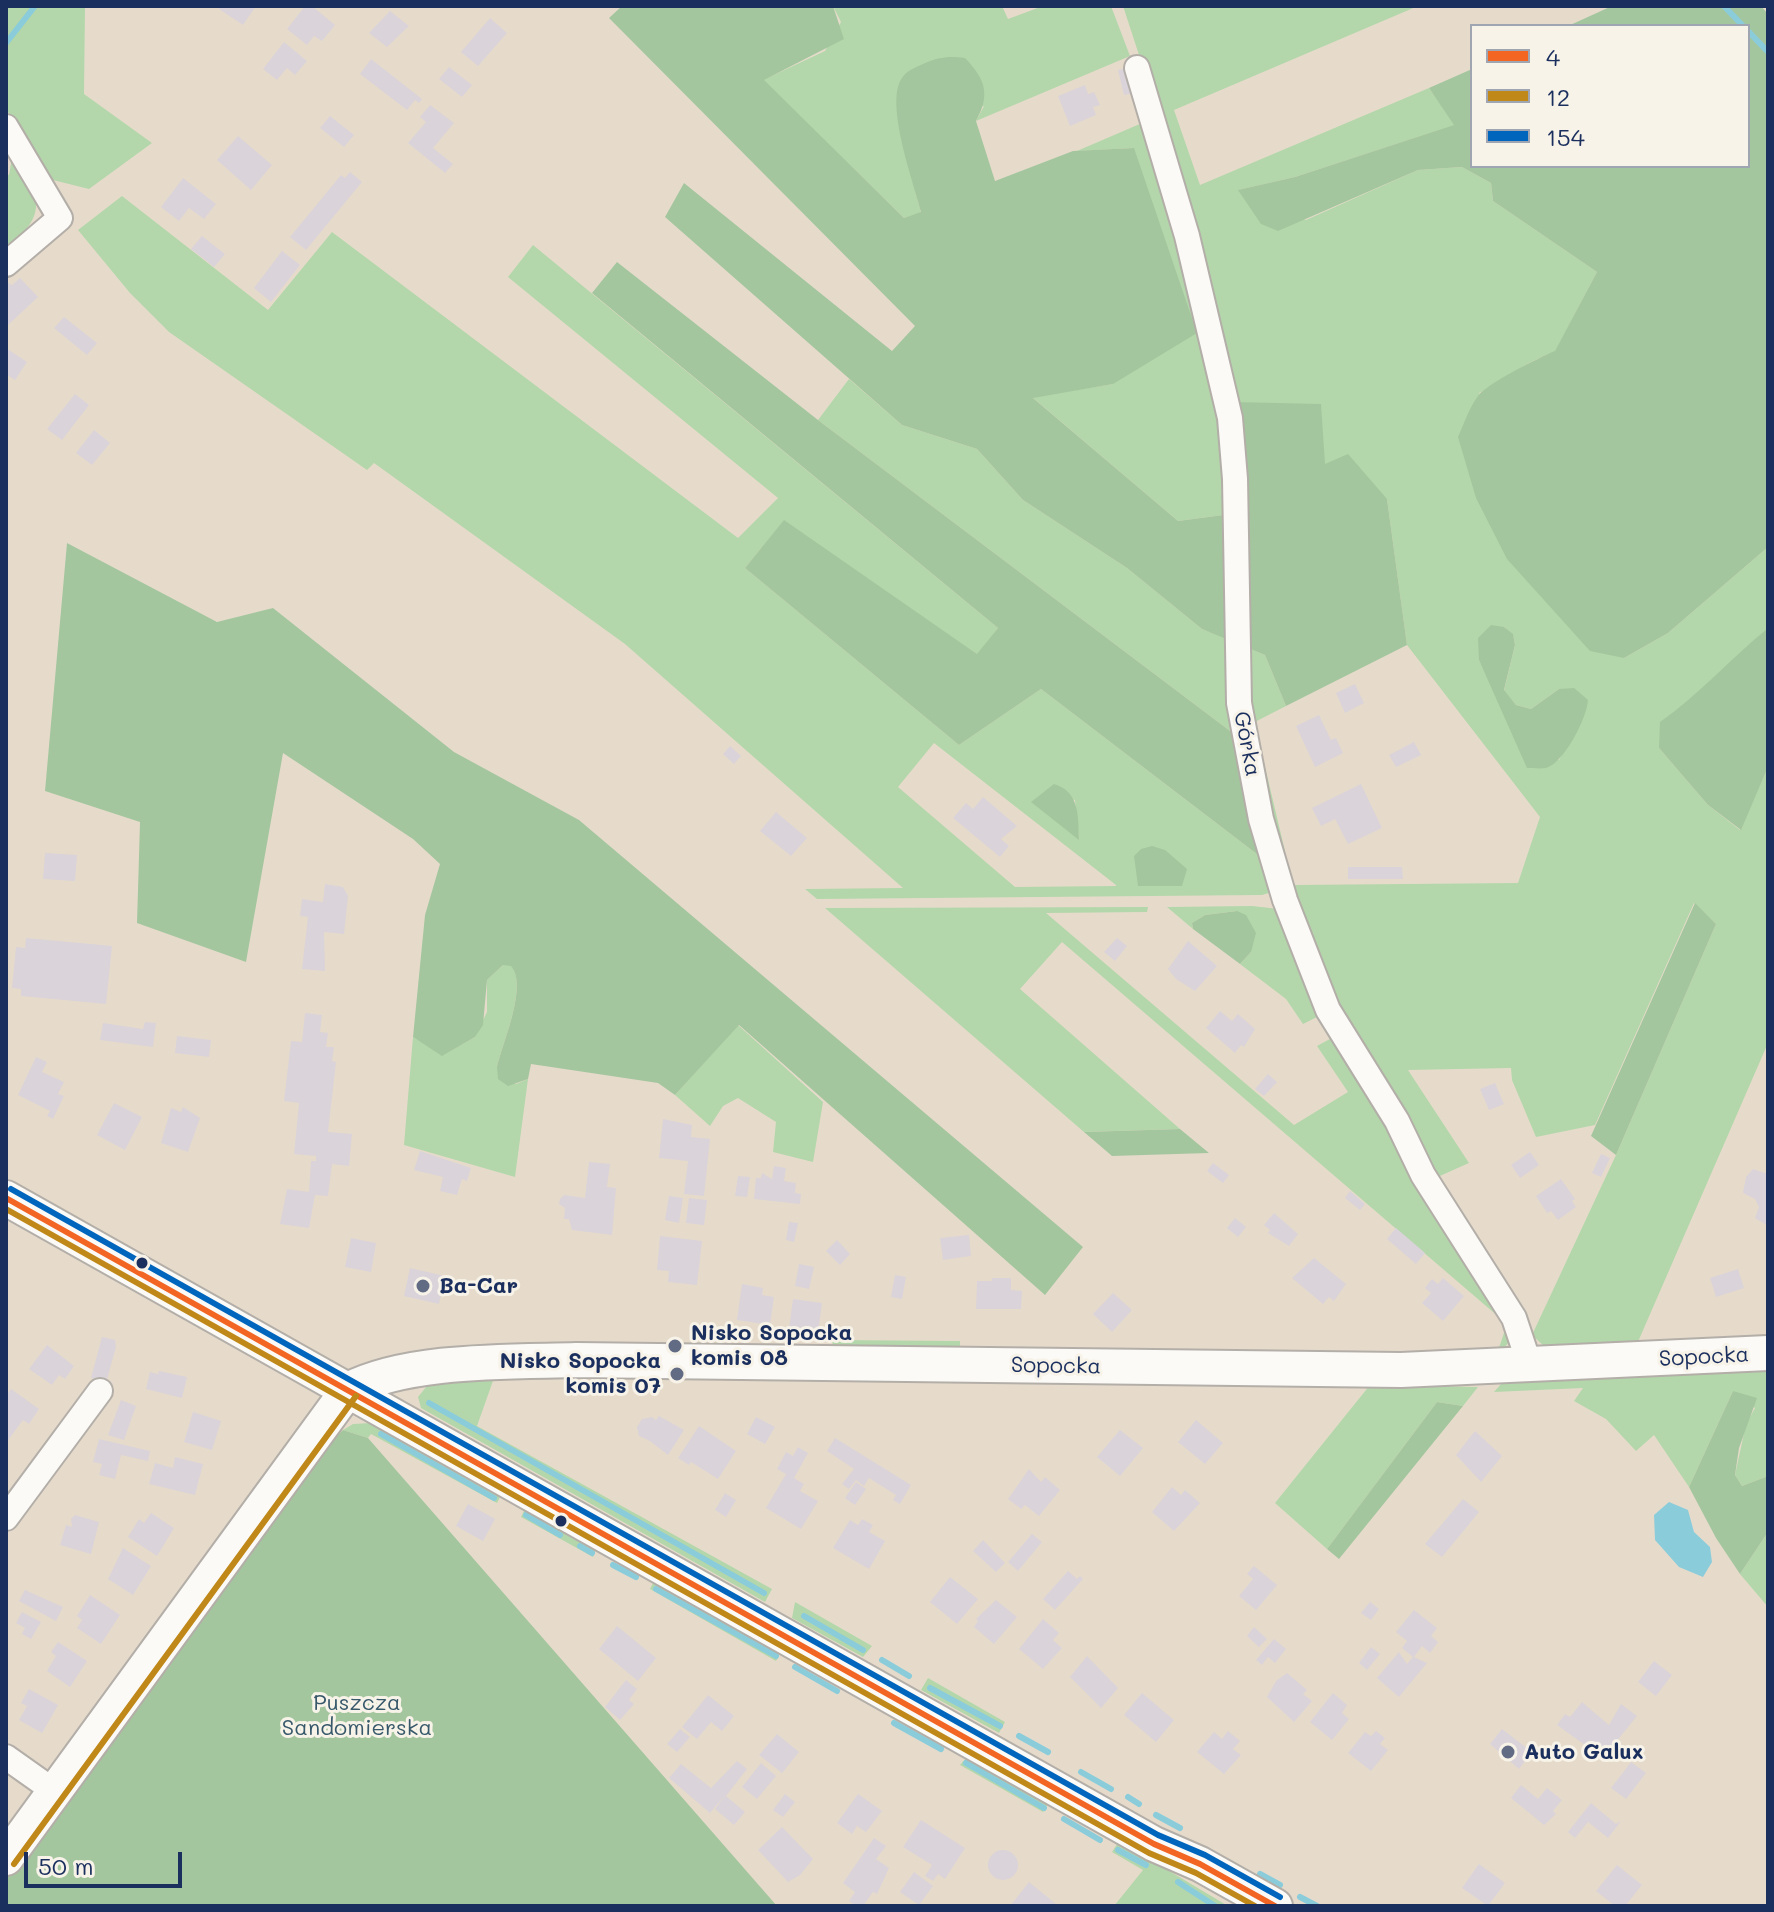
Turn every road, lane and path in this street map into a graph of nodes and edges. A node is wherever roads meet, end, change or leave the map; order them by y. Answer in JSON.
{"nodes":[{"id":1,"x":1137,"y":68,"type":"dead end"},
{"id":2,"x":6,"y":127,"type":"edge"},
{"id":3,"x":6,"y":264,"type":"edge"},
{"id":4,"x":6,"y":1198,"type":"edge"},
{"id":5,"x":1768,"y":1353,"type":"edge"},
{"id":6,"x":1530,"y":1366,"type":"junction"},
{"id":7,"x":348,"y":1390,"type":"junction"},
{"id":8,"x":100,"y":1391,"type":"dead end"},
{"id":9,"x":6,"y":1518,"type":"edge"},
{"id":10,"x":6,"y":1757,"type":"edge"},
{"id":11,"x":54,"y":1791,"type":"junction"},
{"id":12,"x":1154,"y":1844,"type":"junction"},
{"id":13,"x":6,"y":1858,"type":"edge"},
{"id":14,"x":1243,"y":1906,"type":"edge"},
{"id":15,"x":1275,"y":1906,"type":"edge"}],
"edges":[{"from":1,"to":6,"type":"street","name":"Górka"},
{"from":2,"to":3,"type":"street"},
{"from":4,"to":7,"type":"street"},
{"from":5,"to":6,"type":"street","name":"Sopocka"},
{"from":6,"to":7,"type":"street","name":"Sopocka"},
{"from":7,"to":11,"type":"street"},
{"from":7,"to":12,"type":"street"},
{"from":8,"to":9,"type":"street"},
{"from":10,"to":11,"type":"street"},
{"from":11,"to":13,"type":"street"},
{"from":12,"to":14,"type":"street"},
{"from":12,"to":15,"type":"street"}]}
